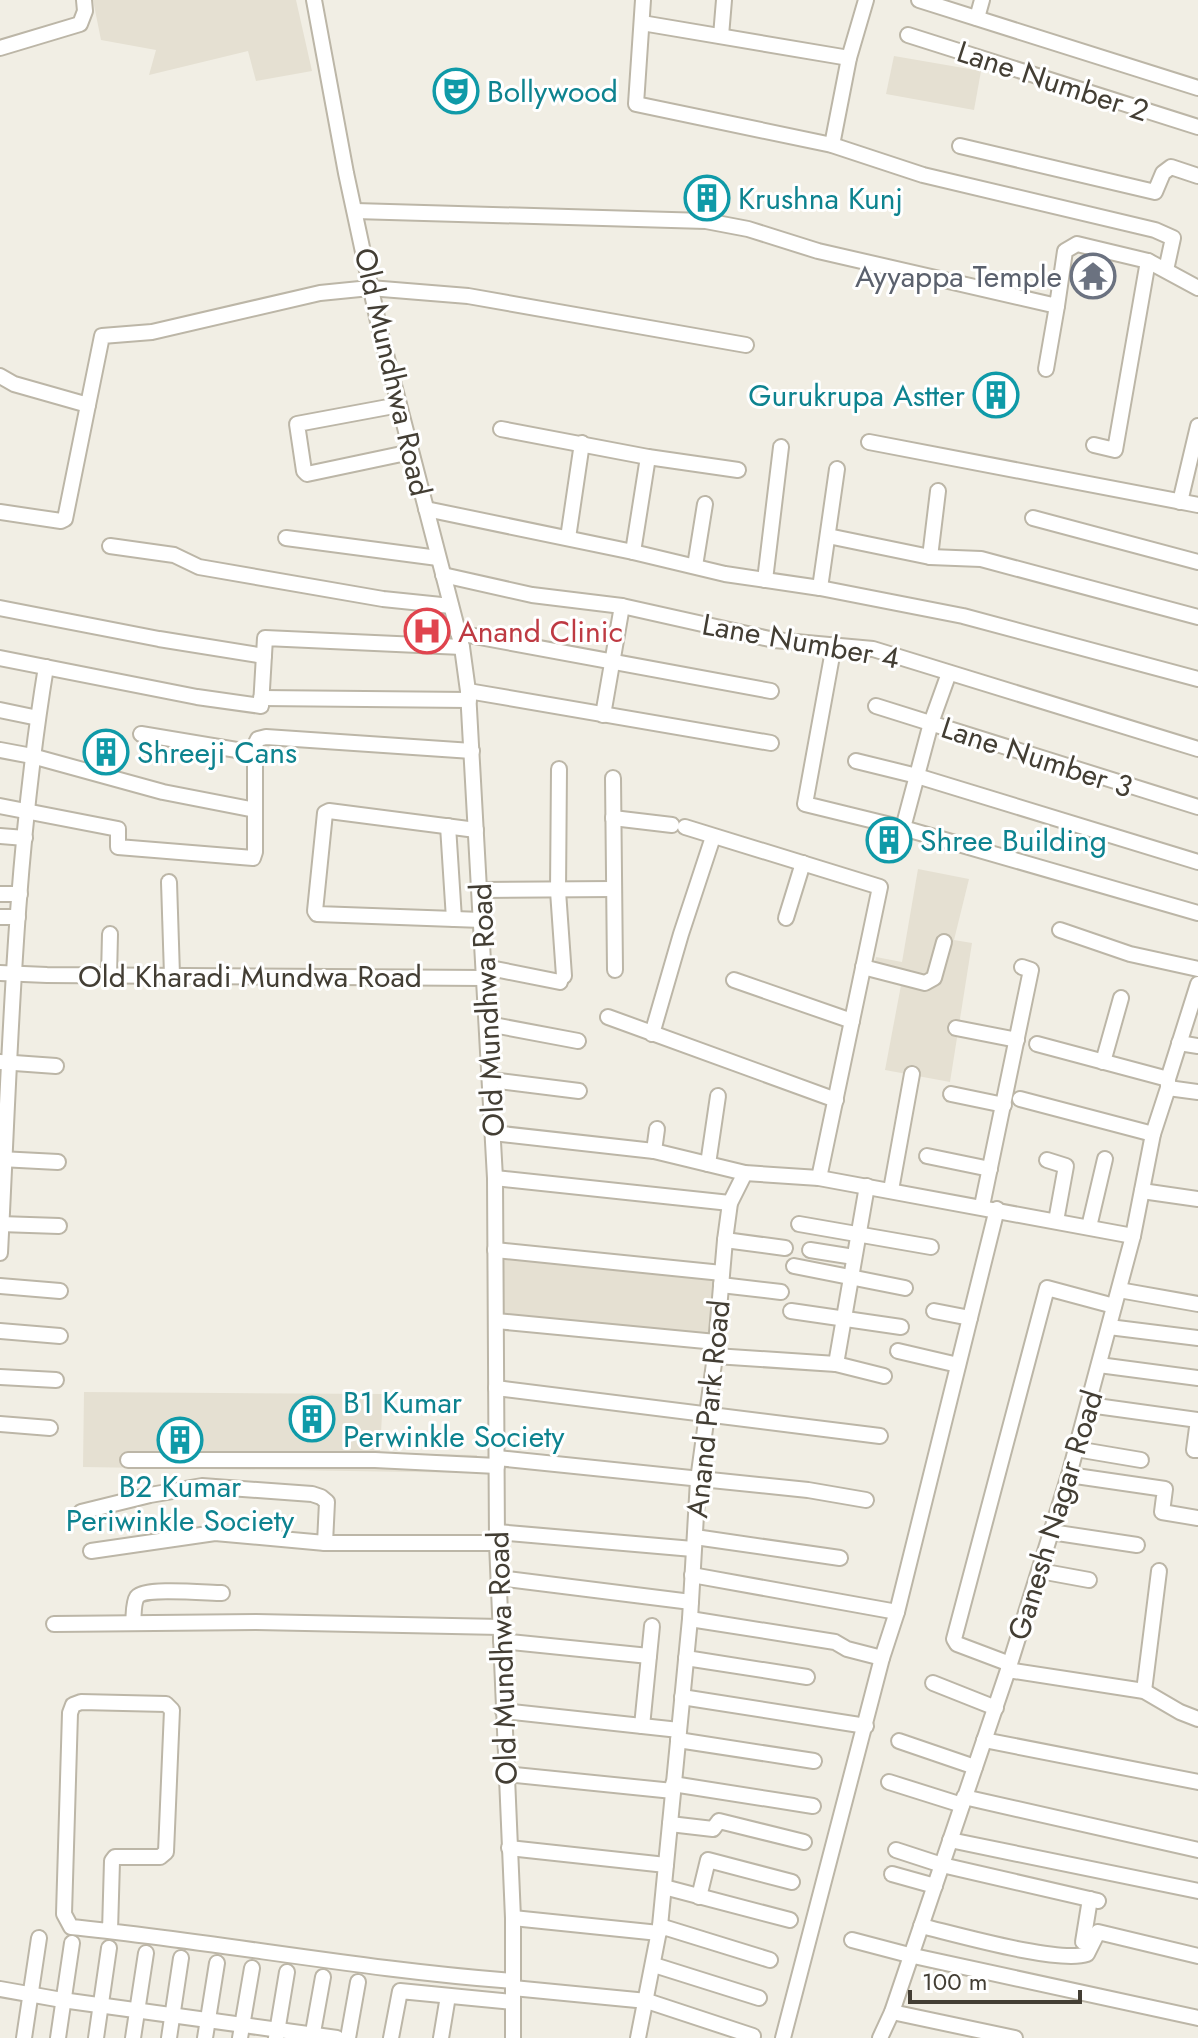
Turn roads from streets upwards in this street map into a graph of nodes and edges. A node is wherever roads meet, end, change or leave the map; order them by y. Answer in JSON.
{"nodes":[{"id":1,"x":84,"y":0,"type":"edge"},
{"id":2,"x":314,"y":0,"type":"edge"},
{"id":3,"x":643,"y":0,"type":"edge"},
{"id":4,"x":724,"y":0,"type":"edge"},
{"id":5,"x":866,"y":0,"type":"edge"},
{"id":6,"x":919,"y":0,"type":"edge"},
{"id":7,"x":982,"y":0,"type":"edge"},
{"id":8,"x":977,"y":18,"type":"junction"},
{"id":9,"x":642,"y":23,"type":"junction"},
{"id":10,"x":908,"y":35,"type":"dead end"},
{"id":11,"x":721,"y":36,"type":"junction"},
{"id":12,"x":0,"y":48,"type":"edge"},
{"id":13,"x":849,"y":58,"type":"junction"},
{"id":14,"x":1198,"y":88,"type":"edge"},
{"id":15,"x":1198,"y":127,"type":"edge"},
{"id":16,"x":832,"y":145,"type":"junction"},
{"id":17,"x":960,"y":146,"type":"dead end"},
{"id":18,"x":1198,"y":176,"type":"edge"},
{"id":19,"x":355,"y":211,"type":"junction"},
{"id":20,"x":1148,"y":261,"type":"junction"},
{"id":21,"x":1166,"y":270,"type":"junction"},
{"id":22,"x":370,"y":288,"type":"junction"},
{"id":23,"x":1198,"y":288,"type":"edge"},
{"id":24,"x":1057,"y":306,"type":"junction"},
{"id":25,"x":746,"y":345,"type":"dead end"},
{"id":26,"x":1046,"y":369,"type":"dead end"},
{"id":27,"x":0,"y":376,"type":"edge"},
{"id":28,"x":88,"y":405,"type":"junction"},
{"id":29,"x":399,"y":405,"type":"junction"},
{"id":30,"x":1198,"y":426,"type":"edge"},
{"id":31,"x":501,"y":429,"type":"dead end"},
{"id":32,"x":869,"y":442,"type":"dead end"},
{"id":33,"x":582,"y":443,"type":"junction"},
{"id":34,"x":1094,"y":445,"type":"dead end"},
{"id":35,"x":781,"y":447,"type":"dead end"},
{"id":36,"x":411,"y":452,"type":"junction"},
{"id":37,"x":648,"y":457,"type":"junction"},
{"id":38,"x":1193,"y":464,"type":"edge"},
{"id":39,"x":837,"y":469,"type":"dead end"},
{"id":40,"x":738,"y":470,"type":"dead end"},
{"id":41,"x":938,"y":491,"type":"dead end"},
{"id":42,"x":1180,"y":502,"type":"junction"},
{"id":43,"x":705,"y":504,"type":"dead end"},
{"id":44,"x":1198,"y":505,"type":"edge"},
{"id":45,"x":426,"y":509,"type":"junction"},
{"id":46,"x":0,"y":512,"type":"edge"},
{"id":47,"x":1033,"y":518,"type":"dead end"},
{"id":48,"x":828,"y":536,"type":"junction"},
{"id":49,"x":286,"y":538,"type":"dead end"},
{"id":50,"x":568,"y":538,"type":"junction"},
{"id":51,"x":110,"y":546,"type":"dead end"},
{"id":52,"x":633,"y":552,"type":"junction"},
{"id":53,"x":930,"y":557,"type":"junction"},
{"id":54,"x":438,"y":558,"type":"junction"},
{"id":55,"x":1198,"y":562,"type":"edge"},
{"id":56,"x":695,"y":566,"type":"junction"},
{"id":57,"x":443,"y":575,"type":"junction"},
{"id":58,"x":765,"y":580,"type":"junction"},
{"id":59,"x":820,"y":588,"type":"junction"},
{"id":60,"x":451,"y":606,"type":"junction"},
{"id":61,"x":622,"y":606,"type":"junction"},
{"id":62,"x":0,"y":608,"type":"edge"},
{"id":63,"x":1198,"y":617,"type":"edge"},
{"id":64,"x":460,"y":640,"type":"junction"},
{"id":65,"x":834,"y":645,"type":"junction"},
{"id":66,"x":264,"y":656,"type":"junction"},
{"id":67,"x":0,"y":658,"type":"edge"},
{"id":68,"x":613,"y":662,"type":"junction"},
{"id":69,"x":46,"y":667,"type":"junction"},
{"id":70,"x":949,"y":673,"type":"junction"},
{"id":71,"x":1198,"y":679,"type":"edge"},
{"id":72,"x":771,"y":691,"type":"dead end"},
{"id":73,"x":468,"y":695,"type":"junction"},
{"id":74,"x":261,"y":698,"type":"junction"},
{"id":75,"x":876,"y":706,"type":"dead end"},
{"id":76,"x":0,"y":710,"type":"edge"},
{"id":77,"x":603,"y":715,"type":"junction"},
{"id":78,"x":38,"y":718,"type":"junction"},
{"id":79,"x":931,"y":723,"type":"junction"},
{"id":80,"x":141,"y":734,"type":"dead end"},
{"id":81,"x":771,"y":743,"type":"dead end"},
{"id":82,"x":257,"y":746,"type":"junction"},
{"id":83,"x":1198,"y":749,"type":"edge"},
{"id":84,"x":0,"y":750,"type":"edge"},
{"id":85,"x":472,"y":751,"type":"junction"},
{"id":86,"x":32,"y":756,"type":"junction"},
{"id":87,"x":856,"y":761,"type":"dead end"},
{"id":88,"x":559,"y":769,"type":"dead end"},
{"id":89,"x":917,"y":776,"type":"junction"},
{"id":90,"x":613,"y":778,"type":"dead end"},
{"id":91,"x":0,"y":806,"type":"edge"},
{"id":92,"x":1198,"y":807,"type":"edge"},
{"id":93,"x":255,"y":810,"type":"junction"},
{"id":94,"x":28,"y":812,"type":"junction"},
{"id":95,"x":613,"y":818,"type":"junction"},
{"id":96,"x":448,"y":826,"type":"junction"},
{"id":97,"x":903,"y":828,"type":"junction"},
{"id":98,"x":476,"y":830,"type":"junction"},
{"id":99,"x":0,"y":836,"type":"edge"},
{"id":100,"x":713,"y":837,"type":"junction"},
{"id":101,"x":25,"y":838,"type":"junction"},
{"id":102,"x":1198,"y":862,"type":"edge"},
{"id":103,"x":803,"y":863,"type":"junction"},
{"id":104,"x":169,"y":882,"type":"dead end"},
{"id":105,"x":614,"y":889,"type":"junction"},
{"id":106,"x":480,"y":890,"type":"junction"},
{"id":107,"x":558,"y":891,"type":"junction"},
{"id":108,"x":0,"y":894,"type":"edge"},
{"id":109,"x":20,"y":894,"type":"junction"},
{"id":110,"x":1198,"y":913,"type":"edge"},
{"id":111,"x":0,"y":917,"type":"edge"},
{"id":112,"x":18,"y":917,"type":"junction"},
{"id":113,"x":786,"y":918,"type":"dead end"},
{"id":114,"x":454,"y":919,"type":"junction"},
{"id":115,"x":482,"y":920,"type":"junction"},
{"id":116,"x":1060,"y":930,"type":"dead end"},
{"id":117,"x":110,"y":934,"type":"dead end"},
{"id":118,"x":944,"y":942,"type":"dead end"},
{"id":119,"x":863,"y":967,"type":"junction"},
{"id":120,"x":1022,"y":967,"type":"dead end"},
{"id":121,"x":1198,"y":969,"type":"edge"},
{"id":122,"x":615,"y":970,"type":"dead end"},
{"id":123,"x":485,"y":972,"type":"junction"},
{"id":124,"x":7,"y":973,"type":"edge"},
{"id":125,"x":172,"y":975,"type":"junction"},
{"id":126,"x":109,"y":976,"type":"junction"},
{"id":127,"x":734,"y":980,"type":"dead end"},
{"id":128,"x":1198,"y":984,"type":"edge"},
{"id":129,"x":1121,"y":998,"type":"dead end"},
{"id":130,"x":1195,"y":1004,"type":"edge"},
{"id":131,"x":608,"y":1017,"type":"dead end"},
{"id":132,"x":6,"y":1021,"type":"edge"},
{"id":133,"x":852,"y":1021,"type":"junction"},
{"id":134,"x":488,"y":1024,"type":"junction"},
{"id":135,"x":956,"y":1028,"type":"dead end"},
{"id":136,"x":652,"y":1034,"type":"junction"},
{"id":137,"x":1017,"y":1040,"type":"junction"},
{"id":138,"x":578,"y":1041,"type":"dead end"},
{"id":139,"x":1179,"y":1043,"type":"junction"},
{"id":140,"x":1037,"y":1044,"type":"dead end"},
{"id":141,"x":1198,"y":1046,"type":"edge"},
{"id":142,"x":4,"y":1062,"type":"edge"},
{"id":143,"x":1103,"y":1062,"type":"junction"},
{"id":144,"x":56,"y":1066,"type":"dead end"},
{"id":145,"x":912,"y":1074,"type":"dead end"},
{"id":146,"x":491,"y":1080,"type":"junction"},
{"id":147,"x":1168,"y":1083,"type":"junction"},
{"id":148,"x":579,"y":1091,"type":"dead end"},
{"id":149,"x":1198,"y":1092,"type":"edge"},
{"id":150,"x":951,"y":1094,"type":"dead end"},
{"id":151,"x":718,"y":1096,"type":"dead end"},
{"id":152,"x":1020,"y":1099,"type":"dead end"},
{"id":153,"x":836,"y":1100,"type":"junction"},
{"id":154,"x":3,"y":1102,"type":"edge"},
{"id":155,"x":1004,"y":1105,"type":"junction"},
{"id":156,"x":657,"y":1129,"type":"dead end"},
{"id":157,"x":493,"y":1133,"type":"junction"},
{"id":158,"x":1153,"y":1134,"type":"junction"},
{"id":159,"x":654,"y":1151,"type":"junction"},
{"id":160,"x":927,"y":1156,"type":"dead end"},
{"id":161,"x":2,"y":1159,"type":"edge"},
{"id":162,"x":1105,"y":1159,"type":"dead end"},
{"id":163,"x":1047,"y":1160,"type":"dead end"},
{"id":164,"x":58,"y":1162,"type":"dead end"},
{"id":165,"x":708,"y":1164,"type":"junction"},
{"id":166,"x":990,"y":1169,"type":"junction"},
{"id":167,"x":745,"y":1173,"type":"junction"},
{"id":168,"x":495,"y":1178,"type":"junction"},
{"id":169,"x":819,"y":1178,"type":"junction"},
{"id":170,"x":867,"y":1186,"type":"junction"},
{"id":171,"x":891,"y":1190,"type":"junction"},
{"id":172,"x":1142,"y":1191,"type":"junction"},
{"id":173,"x":1198,"y":1199,"type":"edge"},
{"id":174,"x":730,"y":1203,"type":"junction"},
{"id":175,"x":990,"y":1208,"type":"junction"},
{"id":176,"x":1056,"y":1221,"type":"junction"},
{"id":177,"x":1,"y":1224,"type":"edge"},
{"id":178,"x":799,"y":1224,"type":"dead end"},
{"id":179,"x":59,"y":1226,"type":"dead end"},
{"id":180,"x":1089,"y":1227,"type":"junction"},
{"id":181,"x":859,"y":1232,"type":"junction"},
{"id":182,"x":1133,"y":1236,"type":"junction"},
{"id":183,"x":725,"y":1240,"type":"junction"},
{"id":184,"x":931,"y":1247,"type":"dead end"},
{"id":185,"x":785,"y":1248,"type":"dead end"},
{"id":186,"x":495,"y":1250,"type":"junction"},
{"id":187,"x":810,"y":1250,"type":"dead end"},
{"id":188,"x":0,"y":1253,"type":"edge"},
{"id":189,"x":854,"y":1257,"type":"junction"},
{"id":190,"x":794,"y":1266,"type":"dead end"},
{"id":191,"x":851,"y":1278,"type":"junction"},
{"id":192,"x":722,"y":1279,"type":"junction"},
{"id":193,"x":0,"y":1286,"type":"edge"},
{"id":194,"x":905,"y":1288,"type":"dead end"},
{"id":195,"x":1119,"y":1290,"type":"junction"},
{"id":196,"x":60,"y":1291,"type":"dead end"},
{"id":197,"x":781,"y":1292,"type":"dead end"},
{"id":198,"x":1198,"y":1304,"type":"edge"},
{"id":199,"x":1114,"y":1306,"type":"junction"},
{"id":200,"x":791,"y":1311,"type":"dead end"},
{"id":201,"x":934,"y":1311,"type":"dead end"},
{"id":202,"x":970,"y":1318,"type":"junction"},
{"id":203,"x":844,"y":1319,"type":"junction"},
{"id":204,"x":496,"y":1321,"type":"junction"},
{"id":205,"x":901,"y":1327,"type":"dead end"},
{"id":206,"x":1109,"y":1327,"type":"junction"},
{"id":207,"x":0,"y":1331,"type":"edge"},
{"id":208,"x":60,"y":1336,"type":"dead end"},
{"id":209,"x":1198,"y":1338,"type":"edge"},
{"id":210,"x":716,"y":1349,"type":"junction"},
{"id":211,"x":898,"y":1351,"type":"dead end"},
{"id":212,"x":836,"y":1364,"type":"junction"},
{"id":213,"x":958,"y":1365,"type":"junction"},
{"id":214,"x":1099,"y":1365,"type":"junction"},
{"id":215,"x":884,"y":1376,"type":"dead end"},
{"id":216,"x":0,"y":1377,"type":"edge"},
{"id":217,"x":1198,"y":1378,"type":"edge"},
{"id":218,"x":56,"y":1380,"type":"dead end"},
{"id":219,"x":496,"y":1388,"type":"junction"},
{"id":220,"x":1089,"y":1405,"type":"junction"},
{"id":221,"x":707,"y":1413,"type":"junction"},
{"id":222,"x":1198,"y":1420,"type":"edge"},
{"id":223,"x":0,"y":1424,"type":"edge"},
{"id":224,"x":50,"y":1428,"type":"dead end"},
{"id":225,"x":880,"y":1436,"type":"dead end"},
{"id":226,"x":1076,"y":1449,"type":"junction"},
{"id":227,"x":1198,"y":1450,"type":"edge"},
{"id":228,"x":128,"y":1460,"type":"dead end"},
{"id":229,"x":1141,"y":1460,"type":"dead end"},
{"id":230,"x":497,"y":1462,"type":"junction"},
{"id":231,"x":1069,"y":1475,"type":"junction"},
{"id":232,"x":698,"y":1480,"type":"junction"},
{"id":233,"x":866,"y":1500,"type":"dead end"},
{"id":234,"x":81,"y":1512,"type":"dead end"},
{"id":235,"x":1198,"y":1518,"type":"edge"},
{"id":236,"x":1051,"y":1532,"type":"junction"},
{"id":237,"x":497,"y":1538,"type":"junction"},
{"id":238,"x":325,"y":1543,"type":"junction"},
{"id":239,"x":694,"y":1543,"type":"junction"},
{"id":240,"x":1137,"y":1545,"type":"dead end"},
{"id":241,"x":91,"y":1551,"type":"dead end"},
{"id":242,"x":840,"y":1558,"type":"dead end"},
{"id":243,"x":1040,"y":1571,"type":"junction"},
{"id":244,"x":1159,"y":1571,"type":"dead end"},
{"id":245,"x":692,"y":1575,"type":"junction"},
{"id":246,"x":499,"y":1578,"type":"junction"},
{"id":247,"x":1089,"y":1580,"type":"dead end"},
{"id":248,"x":222,"y":1593,"type":"dead end"},
{"id":249,"x":691,"y":1602,"type":"junction"},
{"id":250,"x":897,"y":1612,"type":"junction"},
{"id":251,"x":690,"y":1619,"type":"junction"},
{"id":252,"x":133,"y":1623,"type":"junction"},
{"id":253,"x":54,"y":1624,"type":"dead end"},
{"id":254,"x":652,"y":1626,"type":"dead end"},
{"id":255,"x":501,"y":1634,"type":"junction"},
{"id":256,"x":649,"y":1656,"type":"junction"},
{"id":257,"x":686,"y":1658,"type":"junction"},
{"id":258,"x":882,"y":1658,"type":"junction"},
{"id":259,"x":1009,"y":1667,"type":"junction"},
{"id":260,"x":807,"y":1677,"type":"dead end"},
{"id":261,"x":933,"y":1683,"type":"dead end"},
{"id":262,"x":1144,"y":1691,"type":"junction"},
{"id":263,"x":682,"y":1697,"type":"junction"},
{"id":264,"x":996,"y":1708,"type":"junction"},
{"id":265,"x":503,"y":1711,"type":"junction"},
{"id":266,"x":1198,"y":1719,"type":"edge"},
{"id":267,"x":642,"y":1726,"type":"junction"},
{"id":268,"x":866,"y":1726,"type":"junction"},
{"id":269,"x":678,"y":1735,"type":"junction"},
{"id":270,"x":984,"y":1740,"type":"junction"},
{"id":271,"x":899,"y":1741,"type":"dead end"},
{"id":272,"x":814,"y":1761,"type":"dead end"},
{"id":273,"x":975,"y":1767,"type":"junction"},
{"id":274,"x":506,"y":1774,"type":"junction"},
{"id":275,"x":889,"y":1782,"type":"dead end"},
{"id":276,"x":1198,"y":1782,"type":"edge"},
{"id":277,"x":673,"y":1788,"type":"junction"},
{"id":278,"x":963,"y":1801,"type":"junction"},
{"id":279,"x":813,"y":1806,"type":"dead end"},
{"id":280,"x":670,"y":1824,"type":"junction"},
{"id":281,"x":950,"y":1840,"type":"junction"},
{"id":282,"x":804,"y":1842,"type":"dead end"},
{"id":283,"x":509,"y":1848,"type":"junction"},
{"id":284,"x":896,"y":1850,"type":"dead end"},
{"id":285,"x":1198,"y":1850,"type":"edge"},
{"id":286,"x":666,"y":1865,"type":"junction"},
{"id":287,"x":942,"y":1865,"type":"junction"},
{"id":288,"x":892,"y":1874,"type":"dead end"},
{"id":289,"x":792,"y":1882,"type":"dead end"},
{"id":290,"x":935,"y":1886,"type":"junction"},
{"id":291,"x":664,"y":1887,"type":"junction"},
{"id":292,"x":1198,"y":1891,"type":"edge"},
{"id":293,"x":699,"y":1897,"type":"junction"},
{"id":294,"x":513,"y":1918,"type":"junction"},
{"id":295,"x":790,"y":1920,"type":"dead end"},
{"id":296,"x":921,"y":1926,"type":"junction"},
{"id":297,"x":660,"y":1930,"type":"junction"},
{"id":298,"x":110,"y":1931,"type":"junction"},
{"id":299,"x":39,"y":1938,"type":"dead end"},
{"id":300,"x":852,"y":1940,"type":"dead end"},
{"id":301,"x":1083,"y":1942,"type":"dead end"},
{"id":302,"x":72,"y":1943,"type":"dead end"},
{"id":303,"x":109,"y":1948,"type":"dead end"},
{"id":304,"x":146,"y":1953,"type":"dead end"},
{"id":305,"x":909,"y":1955,"type":"junction"},
{"id":306,"x":1198,"y":1956,"type":"edge"},
{"id":307,"x":181,"y":1958,"type":"dead end"},
{"id":308,"x":770,"y":1960,"type":"dead end"},
{"id":309,"x":217,"y":1963,"type":"dead end"},
{"id":310,"x":654,"y":1965,"type":"junction"},
{"id":311,"x":252,"y":1968,"type":"dead end"},
{"id":312,"x":287,"y":1972,"type":"dead end"},
{"id":313,"x":323,"y":1977,"type":"dead end"},
{"id":314,"x":358,"y":1982,"type":"dead end"},
{"id":315,"x":0,"y":1989,"type":"edge"},
{"id":316,"x":513,"y":1990,"type":"junction"},
{"id":317,"x":29,"y":1994,"type":"junction"},
{"id":318,"x":448,"y":1996,"type":"junction"},
{"id":319,"x":759,"y":1998,"type":"dead end"},
{"id":320,"x":62,"y":2000,"type":"junction"},
{"id":321,"x":647,"y":2001,"type":"junction"},
{"id":322,"x":99,"y":2005,"type":"junction"},
{"id":323,"x":136,"y":2010,"type":"junction"},
{"id":324,"x":892,"y":2012,"type":"junction"},
{"id":325,"x":171,"y":2015,"type":"junction"},
{"id":326,"x":1198,"y":2018,"type":"edge"},
{"id":327,"x":207,"y":2020,"type":"junction"},
{"id":328,"x":241,"y":2032,"type":"edge"},
{"id":329,"x":277,"y":2034,"type":"edge"},
{"id":330,"x":312,"y":2036,"type":"edge"},
{"id":331,"x":753,"y":2036,"type":"edge"},
{"id":332,"x":24,"y":2038,"type":"edge"},
{"id":333,"x":58,"y":2038,"type":"edge"},
{"id":334,"x":96,"y":2038,"type":"edge"},
{"id":335,"x":133,"y":2038,"type":"edge"},
{"id":336,"x":169,"y":2038,"type":"edge"},
{"id":337,"x":205,"y":2038,"type":"edge"},
{"id":338,"x":337,"y":2038,"type":"edge"},
{"id":339,"x":348,"y":2038,"type":"edge"},
{"id":340,"x":391,"y":2038,"type":"edge"},
{"id":341,"x":441,"y":2038,"type":"edge"},
{"id":342,"x":513,"y":2038,"type":"edge"},
{"id":343,"x":638,"y":2038,"type":"edge"},
{"id":344,"x":783,"y":2038,"type":"edge"},
{"id":345,"x":880,"y":2038,"type":"edge"},
{"id":346,"x":1015,"y":2038,"type":"edge"}],
"edges":[{"from":1,"to":12,"type":"street"},
{"from":2,"to":19,"type":"street","name":"Old Mundhwa Road"},
{"from":3,"to":9,"type":"street"},
{"from":4,"to":11,"type":"street"},
{"from":5,"to":13,"type":"street"},
{"from":6,"to":8,"type":"street"},
{"from":7,"to":8,"type":"street"},
{"from":8,"to":14,"type":"street"},
{"from":9,"to":11,"type":"street"},
{"from":9,"to":16,"type":"street"},
{"from":10,"to":15,"type":"street","name":"Lane Number 2"},
{"from":11,"to":13,"type":"street"},
{"from":13,"to":16,"type":"street"},
{"from":16,"to":21,"type":"street"},
{"from":17,"to":18,"type":"street"},
{"from":19,"to":22,"type":"street","name":"Old Mundhwa Road"},
{"from":19,"to":24,"type":"street"},
{"from":20,"to":21,"type":"street"},
{"from":20,"to":24,"type":"street"},
{"from":20,"to":34,"type":"street"},
{"from":21,"to":23,"type":"street"},
{"from":22,"to":25,"type":"street"},
{"from":22,"to":28,"type":"street"},
{"from":22,"to":29,"type":"street","name":"Old Mundhwa Road"},
{"from":24,"to":26,"type":"street"},
{"from":27,"to":28,"type":"street"},
{"from":28,"to":46,"type":"street"},
{"from":29,"to":36,"type":"street","name":"Old Mundhwa Road"},
{"from":29,"to":36,"type":"street"},
{"from":30,"to":38,"type":"street"},
{"from":31,"to":33,"type":"street"},
{"from":32,"to":42,"type":"street"},
{"from":33,"to":37,"type":"street"},
{"from":33,"to":50,"type":"street"},
{"from":35,"to":58,"type":"street"},
{"from":36,"to":45,"type":"street","name":"Old Mundhwa Road"},
{"from":37,"to":40,"type":"street"},
{"from":37,"to":52,"type":"street"},
{"from":38,"to":42,"type":"street"},
{"from":39,"to":48,"type":"street"},
{"from":41,"to":53,"type":"street"},
{"from":42,"to":44,"type":"street"},
{"from":43,"to":56,"type":"street"},
{"from":45,"to":50,"type":"street"},
{"from":45,"to":54,"type":"street","name":"Old Mundhwa Road"},
{"from":47,"to":55,"type":"street"},
{"from":48,"to":53,"type":"street"},
{"from":48,"to":59,"type":"street"},
{"from":49,"to":54,"type":"street"},
{"from":50,"to":52,"type":"street"},
{"from":51,"to":60,"type":"street"},
{"from":52,"to":56,"type":"street"},
{"from":53,"to":63,"type":"street"},
{"from":54,"to":57,"type":"street","name":"Old Mundhwa Road"},
{"from":56,"to":58,"type":"street"},
{"from":57,"to":60,"type":"street","name":"Old Mundhwa Road"},
{"from":57,"to":61,"type":"street","name":"Lane Number 4"},
{"from":58,"to":59,"type":"street"},
{"from":59,"to":71,"type":"street"},
{"from":60,"to":64,"type":"street","name":"Old Mundhwa Road"},
{"from":61,"to":65,"type":"street","name":"Lane Number 4"},
{"from":61,"to":68,"type":"street"},
{"from":62,"to":66,"type":"street"},
{"from":64,"to":66,"type":"street"},
{"from":64,"to":68,"type":"street"},
{"from":64,"to":73,"type":"street","name":"Old Mundhwa Road"},
{"from":65,"to":70,"type":"street","name":"Lane Number 4"},
{"from":65,"to":97,"type":"street"},
{"from":66,"to":74,"type":"street"},
{"from":67,"to":69,"type":"street"},
{"from":68,"to":72,"type":"street"},
{"from":68,"to":77,"type":"street"},
{"from":69,"to":74,"type":"street"},
{"from":69,"to":78,"type":"street"},
{"from":70,"to":79,"type":"street"},
{"from":70,"to":83,"type":"street","name":"Lane Number 4"},
{"from":73,"to":74,"type":"street"},
{"from":73,"to":77,"type":"street"},
{"from":73,"to":85,"type":"street","name":"Old Mundhwa Road"},
{"from":75,"to":79,"type":"street","name":"Lane Number 3"},
{"from":76,"to":78,"type":"street"},
{"from":77,"to":81,"type":"street"},
{"from":78,"to":86,"type":"street"},
{"from":79,"to":89,"type":"street"},
{"from":79,"to":92,"type":"street","name":"Lane Number 3"},
{"from":80,"to":82,"type":"street"},
{"from":82,"to":85,"type":"street"},
{"from":82,"to":93,"type":"street"},
{"from":84,"to":86,"type":"street"},
{"from":85,"to":98,"type":"street","name":"Old Mundhwa Road"},
{"from":86,"to":93,"type":"street"},
{"from":86,"to":94,"type":"street"},
{"from":87,"to":89,"type":"street"},
{"from":88,"to":107,"type":"street"},
{"from":89,"to":97,"type":"street"},
{"from":89,"to":102,"type":"street"},
{"from":90,"to":95,"type":"street"},
{"from":91,"to":94,"type":"street"},
{"from":93,"to":94,"type":"street"},
{"from":94,"to":101,"type":"street"},
{"from":95,"to":100,"type":"street"},
{"from":95,"to":105,"type":"street"},
{"from":96,"to":98,"type":"street"},
{"from":96,"to":114,"type":"street"},
{"from":96,"to":114,"type":"street"},
{"from":97,"to":110,"type":"street"},
{"from":98,"to":106,"type":"street","name":"Old Mundhwa Road"},
{"from":99,"to":101,"type":"street"},
{"from":100,"to":103,"type":"street"},
{"from":100,"to":136,"type":"street"},
{"from":101,"to":109,"type":"street"},
{"from":103,"to":113,"type":"street"},
{"from":103,"to":119,"type":"street"},
{"from":104,"to":125,"type":"street"},
{"from":105,"to":107,"type":"street"},
{"from":105,"to":122,"type":"street"},
{"from":106,"to":107,"type":"street"},
{"from":106,"to":115,"type":"street","name":"Old Mundhwa Road"},
{"from":107,"to":123,"type":"street","name":"Old Kharadi Mundwa Road"},
{"from":108,"to":109,"type":"street"},
{"from":109,"to":112,"type":"street"},
{"from":111,"to":112,"type":"street"},
{"from":112,"to":124,"type":"street"},
{"from":114,"to":115,"type":"street"},
{"from":115,"to":123,"type":"street","name":"Old Mundhwa Road"},
{"from":116,"to":121,"type":"street"},
{"from":117,"to":126,"type":"street"},
{"from":118,"to":119,"type":"street"},
{"from":119,"to":133,"type":"street"},
{"from":120,"to":137,"type":"street"},
{"from":123,"to":125,"type":"street","name":"Old Kharadi Mundwa Road"},
{"from":123,"to":134,"type":"street","name":"Old Mundhwa Road"},
{"from":124,"to":126,"type":"street","name":"Old Kharadi Mundwa Road"},
{"from":124,"to":132,"type":"street"},
{"from":125,"to":126,"type":"street","name":"Old Kharadi Mundwa Road"},
{"from":127,"to":133,"type":"street"},
{"from":128,"to":130,"type":"street","name":"Ganesh Nagar Road"},
{"from":129,"to":143,"type":"street"},
{"from":130,"to":139,"type":"street","name":"Ganesh Nagar Road"},
{"from":131,"to":136,"type":"street"},
{"from":132,"to":142,"type":"street"},
{"from":133,"to":153,"type":"street"},
{"from":134,"to":138,"type":"street"},
{"from":134,"to":146,"type":"street","name":"Old Mundhwa Road"},
{"from":135,"to":137,"type":"street"},
{"from":136,"to":153,"type":"street"},
{"from":137,"to":155,"type":"street"},
{"from":139,"to":141,"type":"street"},
{"from":139,"to":147,"type":"street","name":"Ganesh Nagar Road"},
{"from":140,"to":143,"type":"street"},
{"from":142,"to":144,"type":"street"},
{"from":142,"to":154,"type":"street"},
{"from":143,"to":147,"type":"street"},
{"from":145,"to":171,"type":"street"},
{"from":146,"to":148,"type":"street"},
{"from":146,"to":157,"type":"street","name":"Old Mundhwa Road"},
{"from":147,"to":149,"type":"street"},
{"from":147,"to":158,"type":"street","name":"Ganesh Nagar Road"},
{"from":150,"to":155,"type":"street"},
{"from":151,"to":165,"type":"street"},
{"from":152,"to":158,"type":"street"},
{"from":153,"to":169,"type":"street"},
{"from":154,"to":161,"type":"street"},
{"from":155,"to":166,"type":"street"},
{"from":156,"to":159,"type":"street"},
{"from":157,"to":159,"type":"street"},
{"from":157,"to":168,"type":"street","name":"Old Mundhwa Road"},
{"from":158,"to":172,"type":"street","name":"Ganesh Nagar Road"},
{"from":159,"to":165,"type":"street"},
{"from":160,"to":166,"type":"street"},
{"from":161,"to":164,"type":"street"},
{"from":161,"to":177,"type":"street"},
{"from":162,"to":180,"type":"street"},
{"from":163,"to":176,"type":"street"},
{"from":165,"to":167,"type":"street"},
{"from":166,"to":175,"type":"street"},
{"from":167,"to":169,"type":"street"},
{"from":167,"to":174,"type":"street","name":"Anand Park Road"},
{"from":168,"to":174,"type":"street"},
{"from":168,"to":186,"type":"street","name":"Old Mundhwa Road"},
{"from":169,"to":170,"type":"street"},
{"from":170,"to":171,"type":"street"},
{"from":170,"to":181,"type":"street"},
{"from":171,"to":175,"type":"street"},
{"from":172,"to":173,"type":"street"},
{"from":172,"to":182,"type":"street","name":"Ganesh Nagar Road"},
{"from":174,"to":183,"type":"street","name":"Anand Park Road"},
{"from":175,"to":176,"type":"street"},
{"from":175,"to":202,"type":"street"},
{"from":176,"to":180,"type":"street"},
{"from":177,"to":179,"type":"street"},
{"from":177,"to":188,"type":"street"},
{"from":178,"to":181,"type":"street"},
{"from":180,"to":182,"type":"street"},
{"from":181,"to":184,"type":"street"},
{"from":181,"to":189,"type":"street"},
{"from":182,"to":195,"type":"street","name":"Ganesh Nagar Road"},
{"from":183,"to":185,"type":"street"},
{"from":183,"to":192,"type":"street","name":"Anand Park Road"},
{"from":186,"to":192,"type":"street"},
{"from":186,"to":204,"type":"street","name":"Old Mundhwa Road"},
{"from":187,"to":189,"type":"street"},
{"from":189,"to":191,"type":"street"},
{"from":190,"to":191,"type":"street"},
{"from":191,"to":194,"type":"street"},
{"from":191,"to":203,"type":"street"},
{"from":192,"to":197,"type":"street"},
{"from":192,"to":210,"type":"street","name":"Anand Park Road"},
{"from":193,"to":196,"type":"street"},
{"from":195,"to":198,"type":"street"},
{"from":195,"to":199,"type":"street","name":"Ganesh Nagar Road"},
{"from":199,"to":206,"type":"street","name":"Ganesh Nagar Road"},
{"from":199,"to":259,"type":"street"},
{"from":200,"to":203,"type":"street"},
{"from":201,"to":202,"type":"street"},
{"from":202,"to":213,"type":"street"},
{"from":203,"to":205,"type":"street"},
{"from":203,"to":212,"type":"street"},
{"from":204,"to":210,"type":"street"},
{"from":204,"to":219,"type":"street","name":"Old Mundhwa Road"},
{"from":206,"to":209,"type":"street"},
{"from":206,"to":214,"type":"street","name":"Ganesh Nagar Road"},
{"from":207,"to":208,"type":"street"},
{"from":210,"to":212,"type":"street"},
{"from":210,"to":221,"type":"street","name":"Anand Park Road"},
{"from":211,"to":213,"type":"street"},
{"from":212,"to":215,"type":"street"},
{"from":213,"to":250,"type":"street"},
{"from":214,"to":217,"type":"street"},
{"from":214,"to":220,"type":"street","name":"Ganesh Nagar Road"},
{"from":216,"to":218,"type":"street"},
{"from":219,"to":221,"type":"street"},
{"from":219,"to":230,"type":"street","name":"Old Mundhwa Road"},
{"from":220,"to":222,"type":"street"},
{"from":220,"to":226,"type":"street","name":"Ganesh Nagar Road"},
{"from":221,"to":225,"type":"street"},
{"from":221,"to":232,"type":"street","name":"Anand Park Road"},
{"from":222,"to":227,"type":"street"},
{"from":223,"to":224,"type":"street"},
{"from":226,"to":229,"type":"street"},
{"from":226,"to":231,"type":"street","name":"Ganesh Nagar Road"},
{"from":228,"to":230,"type":"street"},
{"from":230,"to":232,"type":"street"},
{"from":230,"to":237,"type":"street","name":"Old Mundhwa Road"},
{"from":231,"to":235,"type":"street"},
{"from":231,"to":236,"type":"street","name":"Ganesh Nagar Road"},
{"from":232,"to":233,"type":"street"},
{"from":232,"to":239,"type":"street","name":"Anand Park Road"},
{"from":234,"to":238,"type":"street"},
{"from":236,"to":240,"type":"street"},
{"from":236,"to":243,"type":"street","name":"Ganesh Nagar Road"},
{"from":237,"to":238,"type":"street"},
{"from":237,"to":239,"type":"street"},
{"from":237,"to":246,"type":"street","name":"Old Mundhwa Road"},
{"from":238,"to":241,"type":"street"},
{"from":239,"to":242,"type":"street"},
{"from":239,"to":245,"type":"street","name":"Anand Park Road"},
{"from":243,"to":247,"type":"street"},
{"from":243,"to":259,"type":"street","name":"Ganesh Nagar Road"},
{"from":244,"to":262,"type":"street"},
{"from":245,"to":249,"type":"street","name":"Anand Park Road"},
{"from":245,"to":250,"type":"street"},
{"from":246,"to":249,"type":"street"},
{"from":246,"to":255,"type":"street","name":"Old Mundhwa Road"},
{"from":248,"to":252,"type":"street"},
{"from":249,"to":251,"type":"street","name":"Anand Park Road"},
{"from":250,"to":258,"type":"street"},
{"from":251,"to":257,"type":"street","name":"Anand Park Road"},
{"from":251,"to":258,"type":"street"},
{"from":252,"to":253,"type":"street"},
{"from":252,"to":255,"type":"street"},
{"from":254,"to":256,"type":"street"},
{"from":255,"to":256,"type":"street"},
{"from":255,"to":265,"type":"street","name":"Old Mundhwa Road"},
{"from":256,"to":267,"type":"street"},
{"from":257,"to":260,"type":"street"},
{"from":257,"to":263,"type":"street","name":"Anand Park Road"},
{"from":258,"to":268,"type":"street"},
{"from":259,"to":262,"type":"street"},
{"from":259,"to":264,"type":"street","name":"Ganesh Nagar Road"},
{"from":261,"to":264,"type":"street"},
{"from":262,"to":266,"type":"street"},
{"from":263,"to":268,"type":"street"},
{"from":263,"to":269,"type":"street","name":"Anand Park Road"},
{"from":264,"to":270,"type":"street","name":"Ganesh Nagar Road"},
{"from":265,"to":267,"type":"street"},
{"from":265,"to":274,"type":"street","name":"Old Mundhwa Road"},
{"from":267,"to":269,"type":"street"},
{"from":268,"to":344,"type":"street"},
{"from":269,"to":272,"type":"street"},
{"from":269,"to":277,"type":"street","name":"Anand Park Road"},
{"from":270,"to":273,"type":"street","name":"Ganesh Nagar Road"},
{"from":270,"to":276,"type":"street"},
{"from":271,"to":273,"type":"street"},
{"from":273,"to":278,"type":"street","name":"Ganesh Nagar Road"},
{"from":274,"to":277,"type":"street"},
{"from":274,"to":283,"type":"street","name":"Old Mundhwa Road"},
{"from":275,"to":278,"type":"street"},
{"from":277,"to":279,"type":"street"},
{"from":277,"to":280,"type":"street","name":"Anand Park Road"},
{"from":278,"to":281,"type":"street","name":"Ganesh Nagar Road"},
{"from":278,"to":285,"type":"street"},
{"from":280,"to":282,"type":"street"},
{"from":280,"to":286,"type":"street","name":"Anand Park Road"},
{"from":281,"to":287,"type":"street","name":"Ganesh Nagar Road"},
{"from":281,"to":292,"type":"street"},
{"from":283,"to":286,"type":"street"},
{"from":283,"to":294,"type":"street","name":"Old Mundhwa Road"},
{"from":284,"to":287,"type":"street"},
{"from":286,"to":291,"type":"street","name":"Anand Park Road"},
{"from":287,"to":290,"type":"street","name":"Ganesh Nagar Road"},
{"from":287,"to":301,"type":"street"},
{"from":288,"to":290,"type":"street"},
{"from":289,"to":293,"type":"street"},
{"from":290,"to":296,"type":"street","name":"Ganesh Nagar Road"},
{"from":291,"to":293,"type":"street"},
{"from":291,"to":297,"type":"street","name":"Anand Park Road"},
{"from":293,"to":295,"type":"street"},
{"from":294,"to":297,"type":"street"},
{"from":294,"to":316,"type":"street","name":"Old Mundhwa Road"},
{"from":296,"to":305,"type":"street","name":"Ganesh Nagar Road"},
{"from":296,"to":306,"type":"street"},
{"from":297,"to":308,"type":"street"},
{"from":297,"to":310,"type":"street","name":"Anand Park Road"},
{"from":298,"to":298,"type":"street"},
{"from":298,"to":316,"type":"street"},
{"from":299,"to":317,"type":"street"},
{"from":300,"to":305,"type":"street"},
{"from":302,"to":320,"type":"street"},
{"from":303,"to":322,"type":"street"},
{"from":304,"to":323,"type":"street"},
{"from":305,"to":324,"type":"street","name":"Ganesh Nagar Road"},
{"from":305,"to":326,"type":"street"},
{"from":307,"to":325,"type":"street"},
{"from":309,"to":327,"type":"street"},
{"from":310,"to":319,"type":"street"},
{"from":310,"to":321,"type":"street","name":"Anand Park Road"},
{"from":311,"to":328,"type":"street"},
{"from":312,"to":329,"type":"street"},
{"from":313,"to":330,"type":"street"},
{"from":314,"to":339,"type":"street"},
{"from":315,"to":317,"type":"street"},
{"from":316,"to":318,"type":"street"},
{"from":316,"to":321,"type":"street"},
{"from":316,"to":342,"type":"street","name":"Old Mundhwa Road"},
{"from":317,"to":320,"type":"street"},
{"from":317,"to":332,"type":"street"},
{"from":318,"to":340,"type":"street"},
{"from":318,"to":341,"type":"street"},
{"from":320,"to":322,"type":"street"},
{"from":320,"to":333,"type":"street"},
{"from":321,"to":331,"type":"street"},
{"from":321,"to":343,"type":"street","name":"Anand Park Road"},
{"from":322,"to":323,"type":"street"},
{"from":322,"to":334,"type":"street"},
{"from":323,"to":325,"type":"street"},
{"from":323,"to":335,"type":"street"},
{"from":324,"to":345,"type":"street","name":"Ganesh Nagar Road"},
{"from":324,"to":346,"type":"street"},
{"from":325,"to":327,"type":"street"},
{"from":325,"to":336,"type":"street"},
{"from":327,"to":328,"type":"street"},
{"from":327,"to":337,"type":"street"},
{"from":328,"to":329,"type":"street"},
{"from":329,"to":330,"type":"street"},
{"from":330,"to":338,"type":"street"}]}
